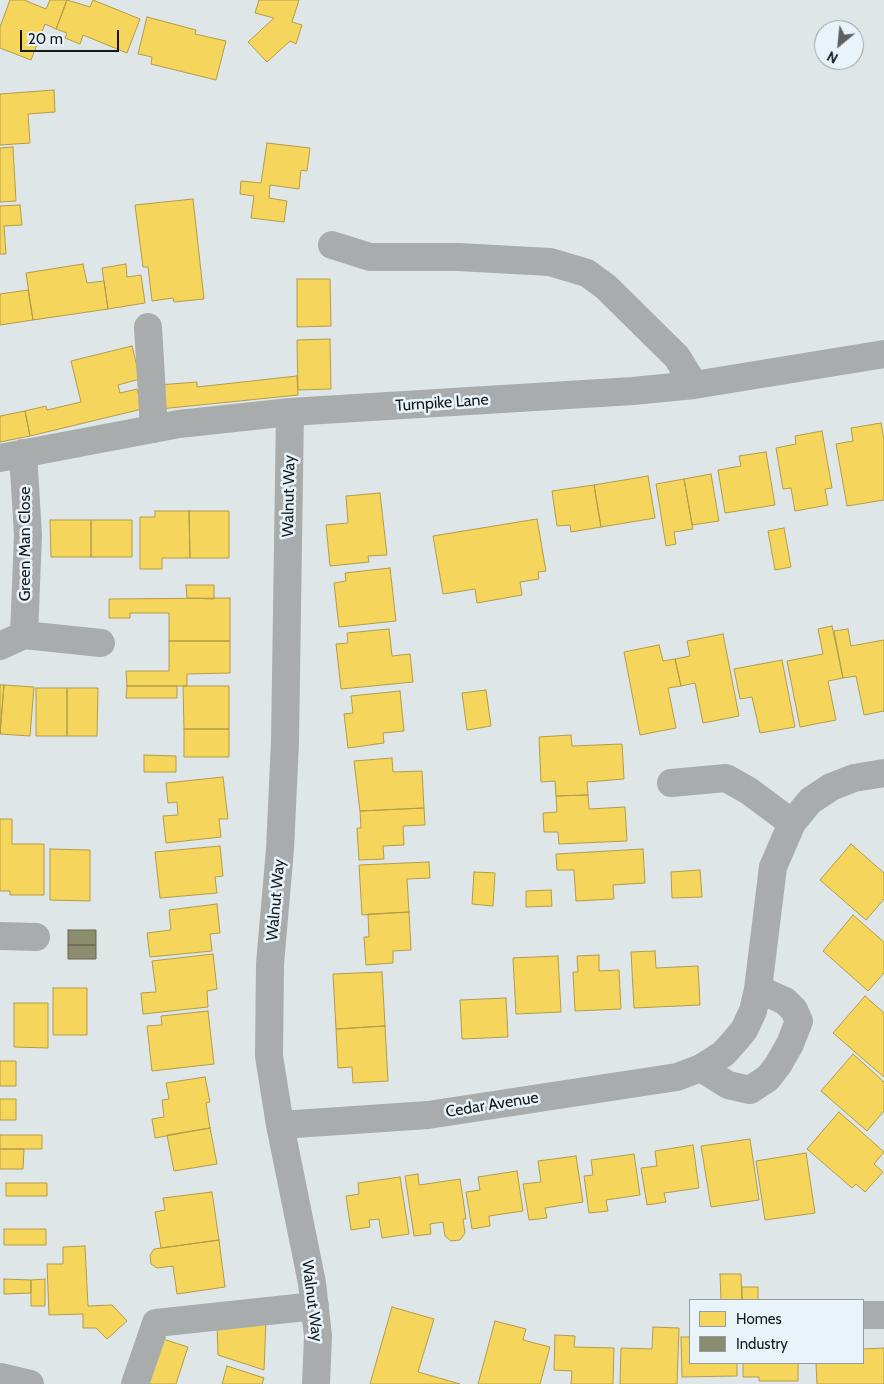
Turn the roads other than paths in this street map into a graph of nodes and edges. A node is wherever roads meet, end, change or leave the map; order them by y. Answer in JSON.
{"nodes":[{"id":1,"x":332,"y":245,"type":"dead end"},
{"id":2,"x":148,"y":327,"type":"dead end"},
{"id":3,"x":884,"y":354,"type":"edge"},
{"id":4,"x":694,"y":385,"type":"junction"},
{"id":5,"x":290,"y":412,"type":"junction"},
{"id":6,"x":154,"y":429,"type":"junction"},
{"id":7,"x":12,"y":456,"type":"edge"},
{"id":8,"x":24,"y":635,"type":"junction"},
{"id":9,"x":101,"y":643,"type":"dead end"},
{"id":10,"x":0,"y":646,"type":"edge"},
{"id":11,"x":884,"y":773,"type":"edge"},
{"id":12,"x":671,"y":783,"type":"dead end"},
{"id":13,"x":792,"y":823,"type":"junction"},
{"id":14,"x":0,"y":936,"type":"edge"},
{"id":15,"x":36,"y":937,"type":"dead end"},
{"id":16,"x":758,"y":989,"type":"junction"},
{"id":17,"x":701,"y":1068,"type":"junction"},
{"id":18,"x":280,"y":1125,"type":"junction"},
{"id":19,"x":315,"y":1306,"type":"junction"},
{"id":20,"x":884,"y":1315,"type":"edge"},
{"id":21,"x":864,"y":1316,"type":"edge"},
{"id":22,"x":0,"y":1377,"type":"edge"},
{"id":23,"x":30,"y":1384,"type":"edge"},
{"id":24,"x":135,"y":1384,"type":"edge"},
{"id":25,"x":316,"y":1384,"type":"edge"}],
"edges":[{"from":1,"to":4,"type":"street"},
{"from":2,"to":6,"type":"street"},
{"from":3,"to":4,"type":"street","name":"Turnpike Lane"},
{"from":4,"to":5,"type":"street","name":"Turnpike Lane"},
{"from":5,"to":6,"type":"street","name":"Turnpike Lane"},
{"from":5,"to":18,"type":"street","name":"Walnut Way"},
{"from":6,"to":7,"type":"street","name":"Turnpike Lane"},
{"from":7,"to":8,"type":"street","name":"Green Man Close"},
{"from":8,"to":9,"type":"street"},
{"from":8,"to":10,"type":"street"},
{"from":11,"to":13,"type":"street","name":"Cedar Avenue"},
{"from":12,"to":13,"type":"street"},
{"from":13,"to":16,"type":"street","name":"Cedar Avenue"},
{"from":14,"to":15,"type":"street"},
{"from":16,"to":17,"type":"street","name":"Cedar Avenue"},
{"from":16,"to":17,"type":"street"},
{"from":17,"to":18,"type":"street","name":"Cedar Avenue"},
{"from":18,"to":19,"type":"street","name":"Walnut Way"},
{"from":19,"to":24,"type":"street"},
{"from":19,"to":25,"type":"street","name":"Walnut Way"},
{"from":20,"to":21,"type":"street"},
{"from":22,"to":23,"type":"street"}]}
